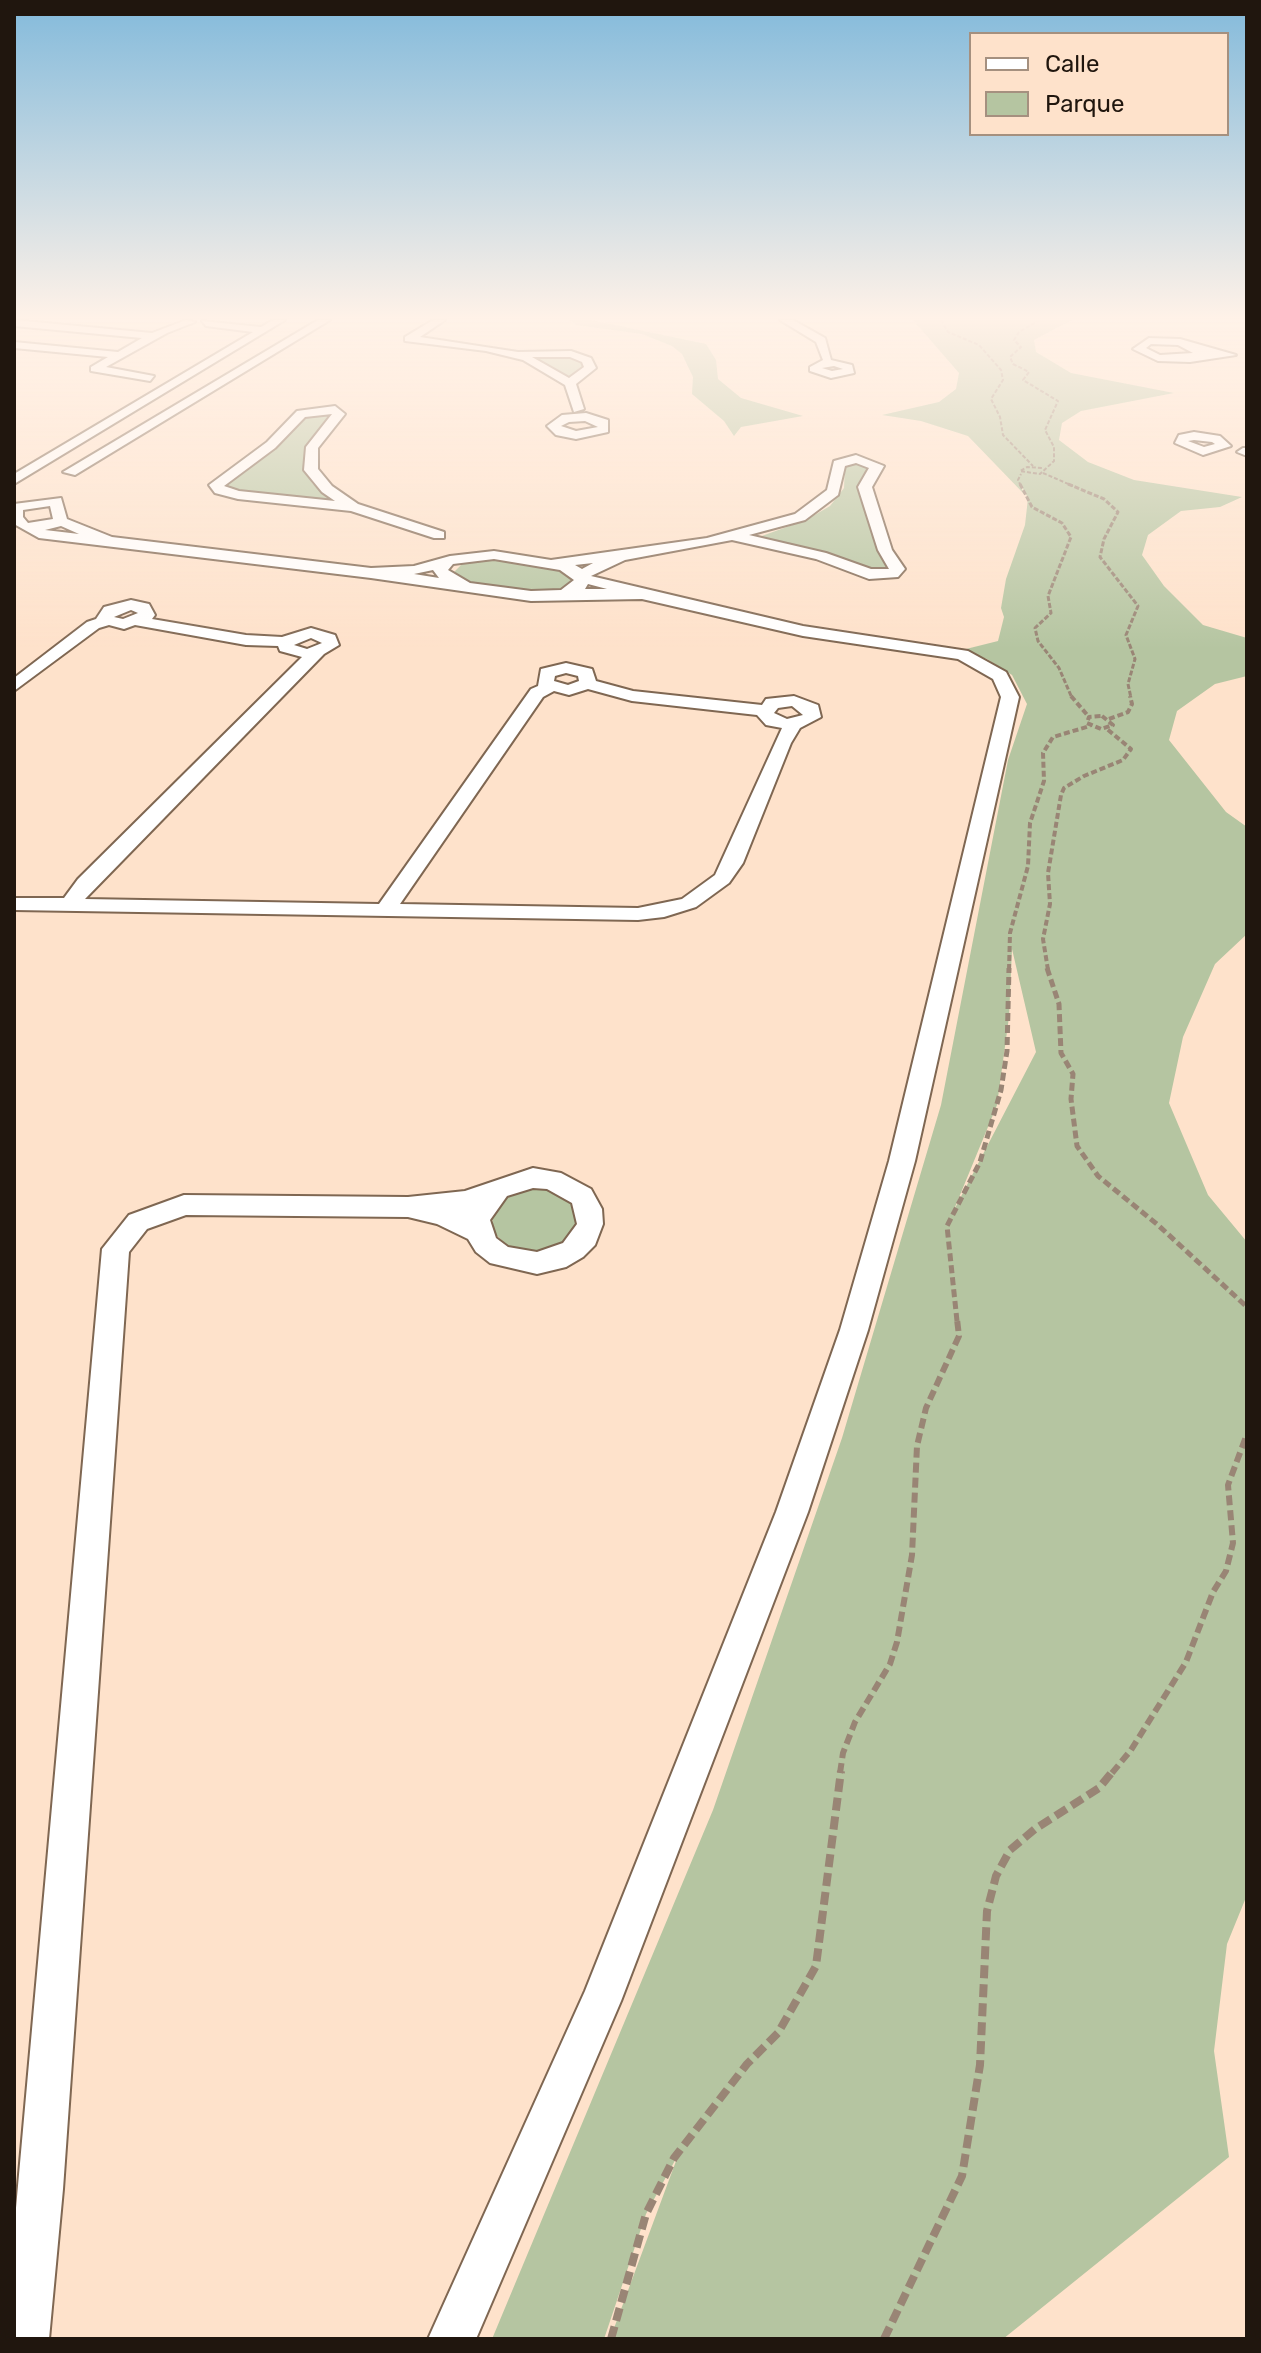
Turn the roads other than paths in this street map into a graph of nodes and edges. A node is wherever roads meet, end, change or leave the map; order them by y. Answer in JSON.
{"nodes":[{"id":1,"x":97,"y":430,"type":"edge"},
{"id":2,"x":139,"y":430,"type":"edge"},
{"id":3,"x":286,"y":430,"type":"edge"},
{"id":4,"x":327,"y":430,"type":"edge"},
{"id":5,"x":555,"y":430,"type":"edge"},
{"id":6,"x":600,"y":430,"type":"edge"},
{"id":7,"x":1221,"y":447,"type":"dead end"},
{"id":8,"x":1245,"y":452,"type":"edge"},
{"id":9,"x":58,"y":478,"type":"junction"},
{"id":10,"x":14,"y":480,"type":"edge"},
{"id":11,"x":56,"y":501,"type":"junction"},
{"id":12,"x":353,"y":507,"type":"junction"},
{"id":13,"x":16,"y":508,"type":"junction"},
{"id":14,"x":61,"y":521,"type":"junction"},
{"id":15,"x":24,"y":527,"type":"junction"},
{"id":16,"x":439,"y":535,"type":"junction"},
{"id":17,"x":734,"y":536,"type":"junction"},
{"id":18,"x":109,"y":541,"type":"junction"},
{"id":19,"x":494,"y":555,"type":"junction"},
{"id":20,"x":621,"y":556,"type":"junction"},
{"id":21,"x":446,"y":561,"type":"junction"},
{"id":22,"x":551,"y":563,"type":"junction"},
{"id":23,"x":371,"y":573,"type":"junction"},
{"id":24,"x":581,"y":576,"type":"junction"},
{"id":25,"x":466,"y":587,"type":"junction"},
{"id":26,"x":564,"y":594,"type":"junction"},
{"id":27,"x":642,"y":594,"type":"junction"},
{"id":28,"x":14,"y":686,"type":"edge"},
{"id":29,"x":14,"y":904,"type":"edge"},
{"id":30,"x":70,"y":905,"type":"junction"},
{"id":31,"x":385,"y":910,"type":"junction"},
{"id":32,"x":498,"y":1189,"type":"junction"},
{"id":33,"x":408,"y":1207,"type":"junction"},
{"id":34,"x":478,"y":1232,"type":"junction"},
{"id":35,"x":25,"y":2339,"type":"edge"},
{"id":36,"x":452,"y":2339,"type":"edge"}],
"edges":[{"from":1,"to":10,"type":"street"},
{"from":2,"to":9,"type":"street"},
{"from":3,"to":12,"type":"street"},
{"from":4,"to":12,"type":"street"},
{"from":5,"to":6,"type":"street"},
{"from":7,"to":8,"type":"street"},
{"from":9,"to":11,"type":"street"},
{"from":9,"to":13,"type":"street"},
{"from":11,"to":13,"type":"street"},
{"from":11,"to":14,"type":"street"},
{"from":12,"to":16,"type":"street"},
{"from":13,"to":15,"type":"street"},
{"from":14,"to":15,"type":"street"},
{"from":14,"to":18,"type":"street"},
{"from":15,"to":18,"type":"street"},
{"from":16,"to":19,"type":"street"},
{"from":16,"to":21,"type":"street"},
{"from":17,"to":17,"type":"street"},
{"from":17,"to":20,"type":"street"},
{"from":18,"to":23,"type":"street"},
{"from":19,"to":21,"type":"street"},
{"from":19,"to":22,"type":"street"},
{"from":20,"to":22,"type":"street"},
{"from":20,"to":24,"type":"street"},
{"from":21,"to":23,"type":"street"},
{"from":21,"to":25,"type":"street"},
{"from":22,"to":24,"type":"street"},
{"from":23,"to":25,"type":"street"},
{"from":24,"to":26,"type":"street"},
{"from":24,"to":27,"type":"street"},
{"from":25,"to":26,"type":"street"},
{"from":26,"to":27,"type":"street"},
{"from":27,"to":36,"type":"street"},
{"from":28,"to":30,"type":"street"},
{"from":29,"to":30,"type":"street"},
{"from":30,"to":31,"type":"street"},
{"from":31,"to":31,"type":"street"},
{"from":32,"to":33,"type":"street"},
{"from":32,"to":34,"type":"street"},
{"from":32,"to":34,"type":"street"},
{"from":33,"to":34,"type":"street"},
{"from":33,"to":35,"type":"street"}]}
